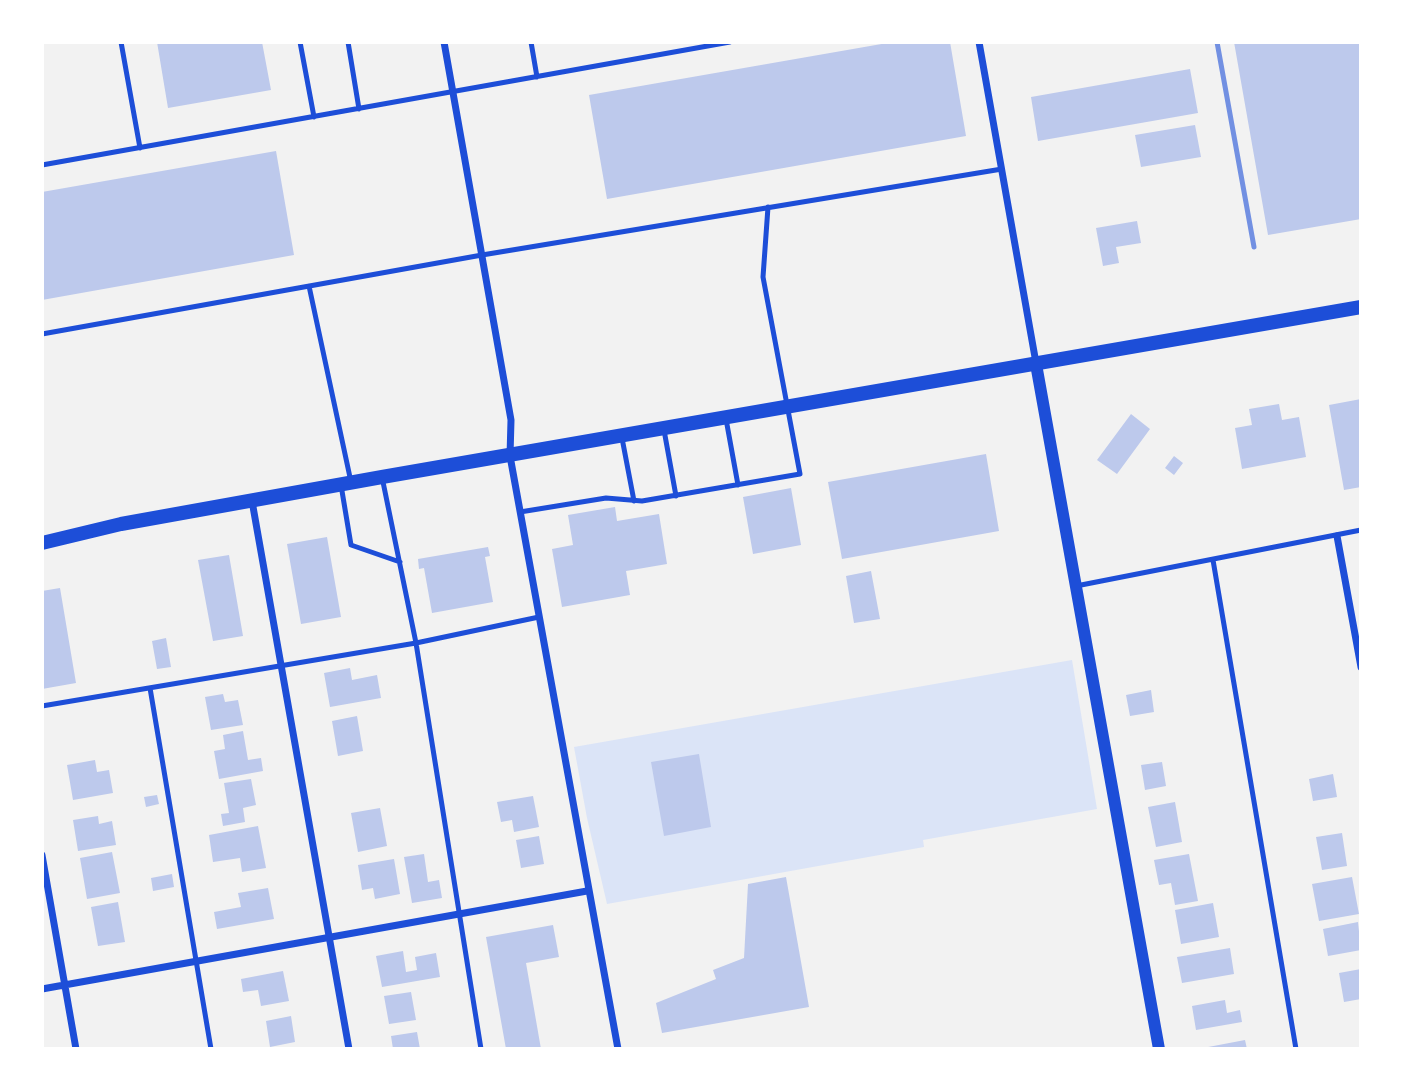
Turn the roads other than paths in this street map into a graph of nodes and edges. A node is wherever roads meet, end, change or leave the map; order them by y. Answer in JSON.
{"nodes":[{"id":1,"x":121,"y":42,"type":"edge"},
{"id":2,"x":300,"y":42,"type":"edge"},
{"id":3,"x":348,"y":42,"type":"edge"},
{"id":4,"x":444,"y":42,"type":"edge"},
{"id":5,"x":531,"y":42,"type":"edge"},
{"id":6,"x":730,"y":42,"type":"edge"},
{"id":7,"x":979,"y":42,"type":"edge"},
{"id":8,"x":537,"y":77,"type":"junction"},
{"id":9,"x":453,"y":93,"type":"junction"},
{"id":10,"x":359,"y":109,"type":"junction"},
{"id":11,"x":314,"y":117,"type":"junction"},
{"id":12,"x":140,"y":148,"type":"junction"},
{"id":13,"x":42,"y":165,"type":"edge"},
{"id":14,"x":1002,"y":169,"type":"junction"},
{"id":15,"x":768,"y":207,"type":"junction"},
{"id":16,"x":482,"y":255,"type":"junction"},
{"id":17,"x":309,"y":286,"type":"junction"},
{"id":18,"x":1361,"y":307,"type":"edge"},
{"id":19,"x":42,"y":334,"type":"edge"},
{"id":20,"x":1036,"y":364,"type":"junction"},
{"id":21,"x":788,"y":407,"type":"junction"},
{"id":22,"x":726,"y":418,"type":"junction"},
{"id":23,"x":664,"y":429,"type":"junction"},
{"id":24,"x":622,"y":436,"type":"junction"},
{"id":25,"x":510,"y":456,"type":"junction"},
{"id":26,"x":382,"y":477,"type":"junction"},
{"id":27,"x":346,"y":485,"type":"junction"},
{"id":28,"x":738,"y":485,"type":"junction"},
{"id":29,"x":676,"y":496,"type":"junction"},
{"id":30,"x":251,"y":501,"type":"junction"},
{"id":31,"x":634,"y":501,"type":"junction"},
{"id":32,"x":520,"y":512,"type":"junction"},
{"id":33,"x":1361,"y":530,"type":"edge"},
{"id":34,"x":1337,"y":536,"type":"junction"},
{"id":35,"x":42,"y":543,"type":"edge"},
{"id":36,"x":1213,"y":560,"type":"junction"},
{"id":37,"x":400,"y":562,"type":"junction"},
{"id":38,"x":1076,"y":586,"type":"junction"},
{"id":39,"x":539,"y":617,"type":"junction"},
{"id":40,"x":416,"y":643,"type":"junction"},
{"id":41,"x":281,"y":666,"type":"junction"},
{"id":42,"x":1361,"y":667,"type":"edge"},
{"id":43,"x":150,"y":688,"type":"junction"},
{"id":44,"x":42,"y":706,"type":"edge"},
{"id":45,"x":42,"y":855,"type":"edge"},
{"id":46,"x":587,"y":891,"type":"junction"},
{"id":47,"x":457,"y":914,"type":"junction"},
{"id":48,"x":329,"y":936,"type":"junction"},
{"id":49,"x":195,"y":961,"type":"junction"},
{"id":50,"x":65,"y":985,"type":"junction"},
{"id":51,"x":42,"y":989,"type":"edge"},
{"id":52,"x":76,"y":1049,"type":"edge"},
{"id":53,"x":211,"y":1049,"type":"edge"},
{"id":54,"x":349,"y":1049,"type":"edge"},
{"id":55,"x":481,"y":1049,"type":"edge"},
{"id":56,"x":618,"y":1049,"type":"edge"},
{"id":57,"x":1159,"y":1049,"type":"edge"},
{"id":58,"x":1296,"y":1049,"type":"edge"}],
"edges":[{"from":1,"to":12,"type":"lane"},
{"from":2,"to":11,"type":"lane"},
{"from":3,"to":10,"type":"lane"},
{"from":4,"to":9,"type":"street"},
{"from":5,"to":8,"type":"lane"},
{"from":6,"to":8,"type":"lane"},
{"from":7,"to":14,"type":"street"},
{"from":8,"to":9,"type":"lane"},
{"from":9,"to":10,"type":"lane"},
{"from":9,"to":16,"type":"street"},
{"from":10,"to":11,"type":"lane"},
{"from":11,"to":12,"type":"lane"},
{"from":12,"to":13,"type":"lane"},
{"from":14,"to":15,"type":"lane"},
{"from":14,"to":20,"type":"street"},
{"from":15,"to":16,"type":"lane"},
{"from":15,"to":21,"type":"lane"},
{"from":16,"to":17,"type":"lane"},
{"from":16,"to":25,"type":"street"},
{"from":17,"to":19,"type":"lane"},
{"from":17,"to":27,"type":"lane"},
{"from":18,"to":20,"type":"main road"},
{"from":20,"to":21,"type":"main road"},
{"from":20,"to":38,"type":"street"},
{"from":21,"to":22,"type":"main road"},
{"from":21,"to":28,"type":"lane"},
{"from":22,"to":23,"type":"main road"},
{"from":22,"to":28,"type":"lane"},
{"from":23,"to":24,"type":"main road"},
{"from":23,"to":29,"type":"lane"},
{"from":24,"to":25,"type":"main road"},
{"from":24,"to":31,"type":"lane"},
{"from":25,"to":26,"type":"main road"},
{"from":25,"to":32,"type":"street"},
{"from":26,"to":27,"type":"main road"},
{"from":26,"to":37,"type":"lane"},
{"from":27,"to":30,"type":"main road"},
{"from":27,"to":37,"type":"lane"},
{"from":28,"to":29,"type":"lane"},
{"from":29,"to":31,"type":"lane"},
{"from":30,"to":35,"type":"main road"},
{"from":30,"to":41,"type":"street"},
{"from":31,"to":32,"type":"lane"},
{"from":32,"to":39,"type":"street"},
{"from":33,"to":34,"type":"lane"},
{"from":34,"to":36,"type":"lane"},
{"from":34,"to":42,"type":"street"},
{"from":36,"to":38,"type":"lane"},
{"from":36,"to":58,"type":"lane"},
{"from":37,"to":40,"type":"lane"},
{"from":38,"to":57,"type":"street"},
{"from":39,"to":40,"type":"lane"},
{"from":39,"to":46,"type":"street"},
{"from":40,"to":41,"type":"lane"},
{"from":40,"to":47,"type":"lane"},
{"from":41,"to":43,"type":"lane"},
{"from":41,"to":48,"type":"street"},
{"from":43,"to":44,"type":"lane"},
{"from":43,"to":49,"type":"lane"},
{"from":45,"to":50,"type":"street"},
{"from":46,"to":47,"type":"street"},
{"from":46,"to":56,"type":"street"},
{"from":47,"to":48,"type":"street"},
{"from":47,"to":55,"type":"lane"},
{"from":48,"to":49,"type":"street"},
{"from":48,"to":54,"type":"street"},
{"from":49,"to":50,"type":"street"},
{"from":49,"to":53,"type":"lane"},
{"from":50,"to":51,"type":"street"},
{"from":50,"to":52,"type":"street"}]}
